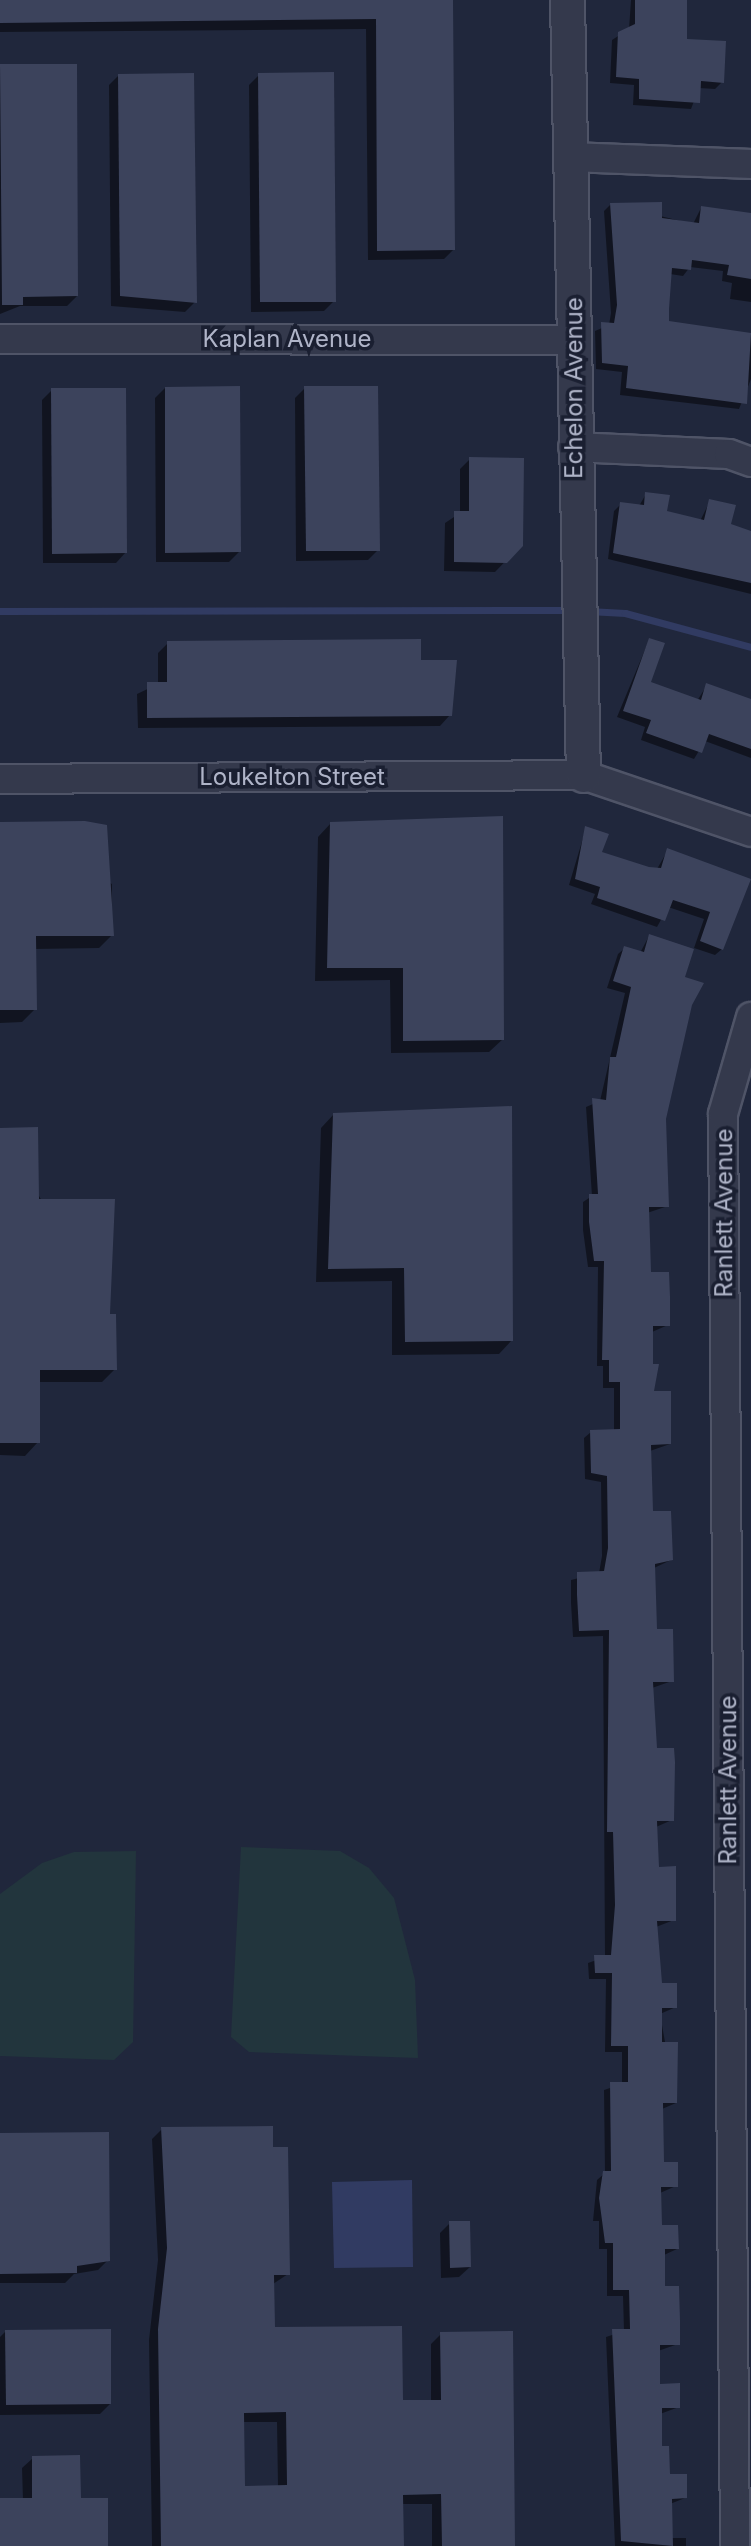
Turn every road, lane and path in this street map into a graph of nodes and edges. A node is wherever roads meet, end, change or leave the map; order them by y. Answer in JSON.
{"nodes":[{"id":1,"x":567,"y":0,"type":"edge"},
{"id":2,"x":571,"y":157,"type":"junction"},
{"id":3,"x":750,"y":157,"type":"edge"},
{"id":4,"x":0,"y":339,"type":"edge"},
{"id":5,"x":573,"y":340,"type":"junction"},
{"id":6,"x":573,"y":447,"type":"junction"},
{"id":7,"x":751,"y":462,"type":"edge"},
{"id":8,"x":583,"y":775,"type":"junction"},
{"id":9,"x":0,"y":779,"type":"edge"},
{"id":10,"x":751,"y":832,"type":"edge"},
{"id":11,"x":751,"y":1017,"type":"edge"},
{"id":12,"x":742,"y":2379,"type":"edge"},
{"id":13,"x":735,"y":2546,"type":"edge"}],
"edges":[{"from":1,"to":2,"type":"street","name":"Echelon Avenue"},
{"from":2,"to":3,"type":"street"},
{"from":2,"to":5,"type":"street","name":"Echelon Avenue"},
{"from":4,"to":5,"type":"street","name":"Kaplan Avenue"},
{"from":5,"to":6,"type":"street","name":"Echelon Avenue"},
{"from":6,"to":7,"type":"street"},
{"from":6,"to":8,"type":"street","name":"Echelon Avenue"},
{"from":8,"to":9,"type":"street","name":"Loukelton Street"},
{"from":8,"to":10,"type":"street","name":"Loukelton Street"},
{"from":11,"to":12,"type":"street","name":"Ranlett Avenue"},
{"from":12,"to":13,"type":"street","name":"Ranlett Avenue"}]}
